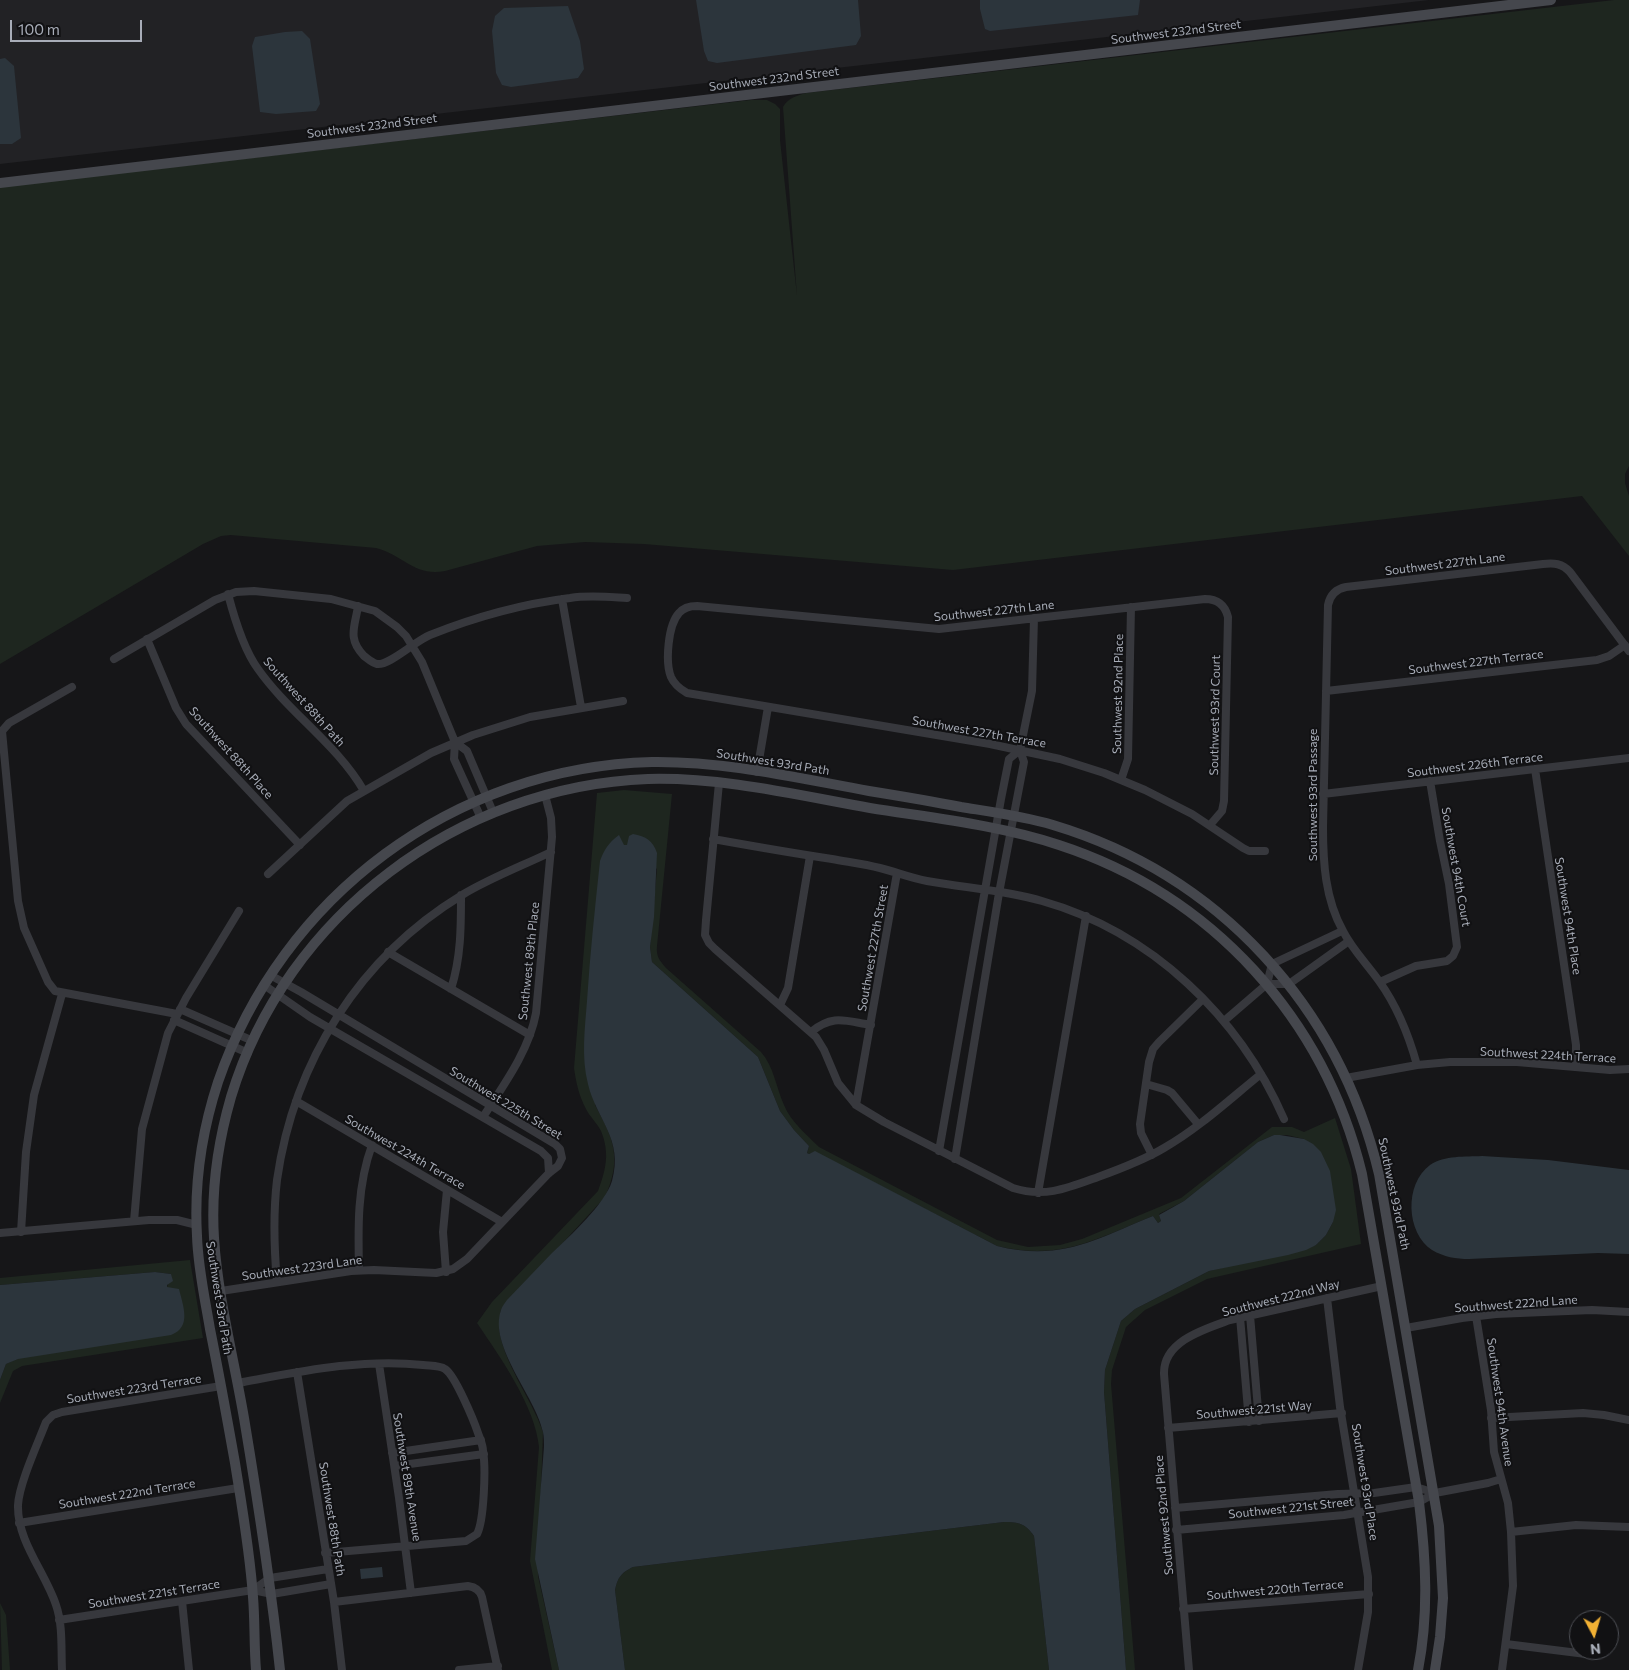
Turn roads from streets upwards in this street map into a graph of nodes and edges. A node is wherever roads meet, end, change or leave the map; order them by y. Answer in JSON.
{"nodes":[{"id":1,"x":1551,"y":0,"type":"edge"},
{"id":2,"x":0,"y":182,"type":"edge"},
{"id":3,"x":1334,"y":592,"type":"joint"},
{"id":4,"x":228,"y":594,"type":"junction"},
{"id":5,"x":627,"y":598,"type":"dead end"},
{"id":6,"x":562,"y":599,"type":"junction"},
{"id":7,"x":1220,"y":603,"type":"joint"},
{"id":8,"x":358,"y":606,"type":"junction"},
{"id":9,"x":1131,"y":607,"type":"junction"},
{"id":10,"x":1034,"y":618,"type":"junction"},
{"id":11,"x":147,"y":639,"type":"junction"},
{"id":12,"x":412,"y":645,"type":"junction"},
{"id":13,"x":1627,"y":648,"type":"edge"},
{"id":14,"x":114,"y":659,"type":"dead end"},
{"id":15,"x":674,"y":682,"type":"joint"},
{"id":16,"x":72,"y":687,"type":"dead end"},
{"id":17,"x":1326,"y":691,"type":"junction"},
{"id":18,"x":623,"y":701,"type":"dead end"},
{"id":19,"x":768,"y":707,"type":"junction"},
{"id":20,"x":581,"y":708,"type":"junction"},
{"id":21,"x":455,"y":742,"type":"junction"},
{"id":22,"x":1020,"y":750,"type":"junction"},
{"id":23,"x":1629,"y":758,"type":"edge"},
{"id":24,"x":1535,"y":769,"type":"junction"},
{"id":25,"x":757,"y":772,"type":"junction"},
{"id":26,"x":1122,"y":780,"type":"junction"},
{"id":27,"x":1430,"y":781,"type":"junction"},
{"id":28,"x":719,"y":783,"type":"junction"},
{"id":29,"x":364,"y":791,"type":"junction"},
{"id":30,"x":1323,"y":794,"type":"junction"},
{"id":31,"x":545,"y":795,"type":"junction"},
{"id":32,"x":487,"y":797,"type":"junction"},
{"id":33,"x":474,"y":802,"type":"junction"},
{"id":34,"x":494,"y":812,"type":"junction"},
{"id":35,"x":998,"y":813,"type":"junction"},
{"id":36,"x":1013,"y":815,"type":"junction"},
{"id":37,"x":480,"y":818,"type":"junction"},
{"id":38,"x":1210,"y":825,"type":"junction"},
{"id":39,"x":995,"y":829,"type":"junction"},
{"id":40,"x":1010,"y":832,"type":"junction"},
{"id":41,"x":713,"y":839,"type":"junction"},
{"id":42,"x":300,"y":845,"type":"junction"},
{"id":43,"x":1265,"y":851,"type":"dead end"},
{"id":44,"x":551,"y":852,"type":"junction"},
{"id":45,"x":810,"y":856,"type":"junction"},
{"id":46,"x":897,"y":873,"type":"junction"},
{"id":47,"x":268,"y":874,"type":"dead end"},
{"id":48,"x":984,"y":890,"type":"junction"},
{"id":49,"x":999,"y":893,"type":"junction"},
{"id":50,"x":461,"y":896,"type":"junction"},
{"id":51,"x":238,"y":911,"type":"dead end"},
{"id":52,"x":1086,"y":916,"type":"junction"},
{"id":53,"x":1342,"y":931,"type":"junction"},
{"id":54,"x":1349,"y":942,"type":"junction"},
{"id":55,"x":388,"y":952,"type":"junction"},
{"id":56,"x":1272,"y":964,"type":"junction"},
{"id":57,"x":270,"y":975,"type":"junction"},
{"id":58,"x":1380,"y":982,"type":"junction"},
{"id":59,"x":286,"y":983,"type":"junction"},
{"id":60,"x":1267,"y":984,"type":"junction"},
{"id":61,"x":1288,"y":984,"type":"junction"},
{"id":62,"x":264,"y":985,"type":"junction"},
{"id":63,"x":451,"y":989,"type":"junction"},
{"id":64,"x":62,"y":994,"type":"junction"},
{"id":65,"x":278,"y":994,"type":"junction"},
{"id":66,"x":1204,"y":999,"type":"junction"},
{"id":67,"x":780,"y":1005,"type":"junction"},
{"id":68,"x":177,"y":1014,"type":"junction"},
{"id":69,"x":337,"y":1015,"type":"junction"},
{"id":70,"x":1224,"y":1021,"type":"junction"},
{"id":71,"x":871,"y":1025,"type":"junction"},
{"id":72,"x":330,"y":1028,"type":"junction"},
{"id":73,"x":811,"y":1032,"type":"junction"},
{"id":74,"x":237,"y":1034,"type":"junction"},
{"id":75,"x":530,"y":1035,"type":"junction"},
{"id":76,"x":253,"y":1041,"type":"junction"},
{"id":77,"x":232,"y":1046,"type":"junction"},
{"id":78,"x":248,"y":1053,"type":"junction"},
{"id":79,"x":1417,"y":1065,"type":"junction"},
{"id":80,"x":1576,"y":1066,"type":"junction"},
{"id":81,"x":1629,"y":1070,"type":"edge"},
{"id":82,"x":1261,"y":1074,"type":"junction"},
{"id":83,"x":1346,"y":1078,"type":"junction"},
{"id":84,"x":1146,"y":1084,"type":"junction"},
{"id":85,"x":296,"y":1101,"type":"junction"},
{"id":86,"x":856,"y":1105,"type":"junction"},
{"id":87,"x":490,"y":1106,"type":"junction"},
{"id":88,"x":483,"y":1117,"type":"junction"},
{"id":89,"x":1284,"y":1119,"type":"dead end"},
{"id":90,"x":1198,"y":1124,"type":"junction"},
{"id":91,"x":372,"y":1146,"type":"junction"},
{"id":92,"x":939,"y":1151,"type":"junction"},
{"id":93,"x":1152,"y":1155,"type":"junction"},
{"id":94,"x":955,"y":1159,"type":"junction"},
{"id":95,"x":549,"y":1173,"type":"junction"},
{"id":96,"x":448,"y":1190,"type":"junction"},
{"id":97,"x":1038,"y":1193,"type":"junction"},
{"id":98,"x":134,"y":1221,"type":"junction"},
{"id":99,"x":502,"y":1222,"type":"junction"},
{"id":100,"x":197,"y":1225,"type":"junction"},
{"id":101,"x":21,"y":1232,"type":"junction"},
{"id":102,"x":0,"y":1233,"type":"edge"},
{"id":103,"x":359,"y":1270,"type":"junction"},
{"id":104,"x":446,"y":1272,"type":"junction"},
{"id":105,"x":277,"y":1282,"type":"junction"},
{"id":106,"x":1382,"y":1286,"type":"junction"},
{"id":107,"x":221,"y":1291,"type":"junction"},
{"id":108,"x":1327,"y":1298,"type":"junction"},
{"id":109,"x":1629,"y":1312,"type":"edge"},
{"id":110,"x":1250,"y":1315,"type":"junction"},
{"id":111,"x":1476,"y":1316,"type":"junction"},
{"id":112,"x":1240,"y":1318,"type":"junction"},
{"id":113,"x":1406,"y":1328,"type":"junction"},
{"id":114,"x":1167,"y":1359,"type":"joint"},
{"id":115,"x":379,"y":1364,"type":"junction"},
{"id":116,"x":297,"y":1372,"type":"junction"},
{"id":117,"x":238,"y":1382,"type":"junction"},
{"id":118,"x":221,"y":1386,"type":"junction"},
{"id":119,"x":1342,"y":1413,"type":"junction"},
{"id":120,"x":1491,"y":1418,"type":"junction"},
{"id":121,"x":1629,"y":1420,"type":"edge"},
{"id":122,"x":1259,"y":1421,"type":"junction"},
{"id":123,"x":1249,"y":1422,"type":"junction"},
{"id":124,"x":1168,"y":1428,"type":"junction"},
{"id":125,"x":481,"y":1440,"type":"junction"},
{"id":126,"x":392,"y":1453,"type":"junction"},
{"id":127,"x":484,"y":1454,"type":"junction"},
{"id":128,"x":395,"y":1466,"type":"junction"},
{"id":129,"x":1501,"y":1479,"type":"junction"},
{"id":130,"x":1416,"y":1487,"type":"junction"},
{"id":131,"x":238,"y":1488,"type":"junction"},
{"id":132,"x":1434,"y":1493,"type":"junction"},
{"id":133,"x":1355,"y":1494,"type":"junction"},
{"id":134,"x":1419,"y":1502,"type":"junction"},
{"id":135,"x":1175,"y":1508,"type":"junction"},
{"id":136,"x":1358,"y":1512,"type":"junction"},
{"id":137,"x":20,"y":1523,"type":"junction"},
{"id":138,"x":1629,"y":1527,"type":"edge"},
{"id":139,"x":1176,"y":1530,"type":"junction"},
{"id":140,"x":1511,"y":1532,"type":"junction"},
{"id":141,"x":406,"y":1546,"type":"junction"},
{"id":142,"x":325,"y":1553,"type":"junction"},
{"id":143,"x":328,"y":1569,"type":"junction"},
{"id":144,"x":270,"y":1578,"type":"junction"},
{"id":145,"x":331,"y":1584,"type":"junction"},
{"id":146,"x":253,"y":1590,"type":"junction"},
{"id":147,"x":411,"y":1593,"type":"junction"},
{"id":148,"x":272,"y":1594,"type":"junction"},
{"id":149,"x":1368,"y":1594,"type":"junction"},
{"id":150,"x":182,"y":1601,"type":"junction"},
{"id":151,"x":334,"y":1602,"type":"junction"},
{"id":152,"x":1183,"y":1610,"type":"junction"},
{"id":153,"x":60,"y":1620,"type":"junction"},
{"id":154,"x":1506,"y":1644,"type":"junction"},
{"id":155,"x":1569,"y":1652,"type":"edge"},
{"id":156,"x":498,"y":1668,"type":"edge"},
{"id":157,"x":62,"y":1670,"type":"edge"},
{"id":158,"x":189,"y":1670,"type":"edge"},
{"id":159,"x":256,"y":1670,"type":"edge"},
{"id":160,"x":280,"y":1670,"type":"edge"},
{"id":161,"x":342,"y":1670,"type":"edge"},
{"id":162,"x":459,"y":1670,"type":"edge"},
{"id":163,"x":1188,"y":1670,"type":"edge"},
{"id":164,"x":1358,"y":1670,"type":"edge"},
{"id":165,"x":1418,"y":1670,"type":"edge"},
{"id":166,"x":1435,"y":1670,"type":"edge"},
{"id":167,"x":1502,"y":1670,"type":"edge"}],
"edges":[{"from":1,"to":2,"type":"street","name":"Southwest 232nd Street"},
{"from":3,"to":13,"type":"street","name":"Southwest 227th Lane"},
{"from":3,"to":17,"type":"street","name":"Southwest 93rd Passage"},
{"from":4,"to":8,"type":"street"},
{"from":4,"to":11,"type":"street"},
{"from":4,"to":29,"type":"street","name":"Southwest 88th Path"},
{"from":5,"to":6,"type":"street"},
{"from":6,"to":12,"type":"street"},
{"from":6,"to":20,"type":"street"},
{"from":7,"to":9,"type":"street","name":"Southwest 227th Lane"},
{"from":7,"to":38,"type":"street","name":"Southwest 93rd Court"},
{"from":8,"to":12,"type":"street"},
{"from":8,"to":12,"type":"street"},
{"from":9,"to":10,"type":"street","name":"Southwest 227th Lane"},
{"from":9,"to":26,"type":"street","name":"Southwest 92nd Place"},
{"from":10,"to":15,"type":"street","name":"Southwest 227th Lane"},
{"from":10,"to":22,"type":"street"},
{"from":11,"to":14,"type":"street"},
{"from":11,"to":42,"type":"street","name":"Southwest 88th Place"},
{"from":12,"to":21,"type":"street"},
{"from":13,"to":17,"type":"street","name":"Southwest 227th Terrace"},
{"from":15,"to":19,"type":"street","name":"Southwest 227th Terrace"},
{"from":16,"to":64,"type":"street"},
{"from":17,"to":30,"type":"street","name":"Southwest 93rd Passage"},
{"from":18,"to":20,"type":"street"},
{"from":19,"to":22,"type":"street","name":"Southwest 227th Terrace"},
{"from":19,"to":25,"type":"street"},
{"from":20,"to":21,"type":"street"},
{"from":21,"to":29,"type":"street"},
{"from":21,"to":32,"type":"street"},
{"from":21,"to":33,"type":"street"},
{"from":22,"to":26,"type":"street","name":"Southwest 227th Terrace"},
{"from":22,"to":35,"type":"street"},
{"from":22,"to":36,"type":"street"},
{"from":23,"to":24,"type":"street","name":"Southwest 226th Terrace"},
{"from":24,"to":27,"type":"street","name":"Southwest 226th Terrace"},
{"from":24,"to":80,"type":"street","name":"Southwest 94th Place"},
{"from":25,"to":32,"type":"street","name":"Southwest 93rd Path"},
{"from":25,"to":35,"type":"street","name":"Southwest 93rd Path"},
{"from":26,"to":38,"type":"street","name":"Southwest 227th Terrace"},
{"from":27,"to":30,"type":"street","name":"Southwest 226th Terrace"},
{"from":27,"to":58,"type":"street","name":"Southwest 94th Court"},
{"from":28,"to":31,"type":"street","name":"Southwest 93rd Path"},
{"from":28,"to":39,"type":"street","name":"Southwest 93rd Path"},
{"from":28,"to":41,"type":"street"},
{"from":29,"to":42,"type":"street"},
{"from":30,"to":53,"type":"street","name":"Southwest 93rd Passage"},
{"from":31,"to":34,"type":"street","name":"Southwest 93rd Path"},
{"from":31,"to":44,"type":"street","name":"Southwest 89th Place"},
{"from":32,"to":33,"type":"street","name":"Southwest 93rd Path"},
{"from":32,"to":34,"type":"street"},
{"from":33,"to":37,"type":"street"},
{"from":33,"to":57,"type":"street","name":"Southwest 93rd Path"},
{"from":34,"to":37,"type":"street","name":"Southwest 93rd Path"},
{"from":35,"to":36,"type":"street","name":"Southwest 93rd Path"},
{"from":35,"to":39,"type":"street"},
{"from":36,"to":40,"type":"street"},
{"from":36,"to":56,"type":"street","name":"Southwest 93rd Path"},
{"from":37,"to":59,"type":"street","name":"Southwest 93rd Path"},
{"from":38,"to":43,"type":"street","name":"Southwest 227th Terrace"},
{"from":39,"to":40,"type":"street","name":"Southwest 93rd Path"},
{"from":39,"to":48,"type":"street"},
{"from":40,"to":49,"type":"street"},
{"from":40,"to":60,"type":"street","name":"Southwest 93rd Path"},
{"from":41,"to":45,"type":"street","name":"Southwest 227th Street"},
{"from":41,"to":67,"type":"street"},
{"from":42,"to":47,"type":"street"},
{"from":44,"to":50,"type":"street"},
{"from":44,"to":75,"type":"street","name":"Southwest 89th Place"},
{"from":45,"to":46,"type":"street","name":"Southwest 227th Street"},
{"from":45,"to":67,"type":"street"},
{"from":46,"to":48,"type":"street"},
{"from":46,"to":71,"type":"street","name":"Southwest 227th Street"},
{"from":48,"to":49,"type":"street"},
{"from":48,"to":92,"type":"street"},
{"from":49,"to":52,"type":"street"},
{"from":49,"to":94,"type":"street"},
{"from":50,"to":55,"type":"street"},
{"from":50,"to":63,"type":"street"},
{"from":51,"to":68,"type":"street"},
{"from":52,"to":66,"type":"street"},
{"from":52,"to":97,"type":"street"},
{"from":53,"to":54,"type":"street","name":"Southwest 93rd Passage"},
{"from":53,"to":56,"type":"street"},
{"from":54,"to":58,"type":"street","name":"Southwest 93rd Passage"},
{"from":54,"to":61,"type":"street"},
{"from":55,"to":63,"type":"street"},
{"from":55,"to":69,"type":"street"},
{"from":56,"to":60,"type":"street"},
{"from":56,"to":61,"type":"street","name":"Southwest 93rd Path"},
{"from":57,"to":59,"type":"street","name":"Southwest 225th Street"},
{"from":57,"to":62,"type":"street","name":"Southwest 93rd Path"},
{"from":58,"to":79,"type":"street","name":"Southwest 93rd Passage"},
{"from":59,"to":65,"type":"street","name":"Southwest 93rd Path"},
{"from":59,"to":69,"type":"street","name":"Southwest 225th Street"},
{"from":60,"to":61,"type":"street"},
{"from":60,"to":70,"type":"street"},
{"from":60,"to":106,"type":"street","name":"Southwest 93rd Path"},
{"from":61,"to":83,"type":"street","name":"Southwest 93rd Path"},
{"from":62,"to":65,"type":"street","name":"Southwest 225th Street"},
{"from":62,"to":74,"type":"street","name":"Southwest 93rd Path"},
{"from":63,"to":75,"type":"street"},
{"from":64,"to":68,"type":"street"},
{"from":64,"to":101,"type":"street"},
{"from":65,"to":72,"type":"street","name":"Southwest 225th Street"},
{"from":65,"to":76,"type":"street","name":"Southwest 93rd Path"},
{"from":66,"to":70,"type":"street"},
{"from":66,"to":84,"type":"street"},
{"from":67,"to":73,"type":"street"},
{"from":68,"to":74,"type":"street"},
{"from":68,"to":77,"type":"street"},
{"from":68,"to":98,"type":"street"},
{"from":69,"to":72,"type":"street"},
{"from":69,"to":87,"type":"street","name":"Southwest 225th Street"},
{"from":70,"to":82,"type":"street"},
{"from":71,"to":73,"type":"street","name":"Southwest 227th Street"},
{"from":71,"to":86,"type":"street","name":"Southwest 227th Street"},
{"from":72,"to":85,"type":"street"},
{"from":72,"to":88,"type":"street","name":"Southwest 225th Street"},
{"from":73,"to":86,"type":"street"},
{"from":74,"to":76,"type":"street"},
{"from":74,"to":77,"type":"street","name":"Southwest 93rd Path"},
{"from":75,"to":87,"type":"street","name":"Southwest 89th Place"},
{"from":76,"to":78,"type":"street","name":"Southwest 93rd Path"},
{"from":77,"to":78,"type":"street"},
{"from":77,"to":100,"type":"street","name":"Southwest 93rd Path"},
{"from":78,"to":107,"type":"street","name":"Southwest 93rd Path"},
{"from":79,"to":80,"type":"street","name":"Southwest 224th Terrace"},
{"from":79,"to":83,"type":"street","name":"Southwest 224th Terrace"},
{"from":80,"to":81,"type":"street","name":"Southwest 224th Terrace"},
{"from":82,"to":89,"type":"street"},
{"from":82,"to":90,"type":"street"},
{"from":83,"to":113,"type":"street","name":"Southwest 93rd Path"},
{"from":84,"to":90,"type":"street"},
{"from":84,"to":93,"type":"street"},
{"from":85,"to":91,"type":"street","name":"Southwest 224th Terrace"},
{"from":85,"to":105,"type":"street"},
{"from":86,"to":92,"type":"street"},
{"from":87,"to":88,"type":"street","name":"Southwest 89th Place"},
{"from":87,"to":95,"type":"street","name":"Southwest 225th Street"},
{"from":88,"to":95,"type":"street","name":"Southwest 225th Street"},
{"from":90,"to":93,"type":"street"},
{"from":91,"to":96,"type":"street","name":"Southwest 224th Terrace"},
{"from":91,"to":103,"type":"street"},
{"from":92,"to":94,"type":"street"},
{"from":93,"to":97,"type":"street"},
{"from":94,"to":97,"type":"street"},
{"from":95,"to":99,"type":"street"},
{"from":96,"to":99,"type":"street","name":"Southwest 224th Terrace"},
{"from":96,"to":104,"type":"street"},
{"from":98,"to":100,"type":"street"},
{"from":98,"to":101,"type":"street"},
{"from":99,"to":104,"type":"street"},
{"from":100,"to":118,"type":"street","name":"Southwest 93rd Path"},
{"from":101,"to":102,"type":"street"},
{"from":103,"to":104,"type":"street","name":"Southwest 223rd Lane"},
{"from":103,"to":105,"type":"street","name":"Southwest 223rd Lane"},
{"from":105,"to":107,"type":"street","name":"Southwest 223rd Lane"},
{"from":106,"to":108,"type":"street","name":"Southwest 222nd Way"},
{"from":106,"to":130,"type":"street","name":"Southwest 93rd Path"},
{"from":107,"to":117,"type":"street","name":"Southwest 93rd Path"},
{"from":108,"to":110,"type":"street","name":"Southwest 222nd Way"},
{"from":108,"to":119,"type":"street","name":"Southwest 93rd Place"},
{"from":109,"to":111,"type":"street","name":"Southwest 222nd Lane"},
{"from":110,"to":112,"type":"street","name":"Southwest 222nd Way"},
{"from":110,"to":122,"type":"street"},
{"from":111,"to":113,"type":"street","name":"Southwest 222nd Lane"},
{"from":111,"to":120,"type":"street","name":"Southwest 94th Avenue"},
{"from":112,"to":114,"type":"street","name":"Southwest 222nd Way"},
{"from":112,"to":123,"type":"street"},
{"from":113,"to":132,"type":"street","name":"Southwest 93rd Path"},
{"from":114,"to":124,"type":"street","name":"Southwest 92nd Place"},
{"from":115,"to":116,"type":"street"},
{"from":115,"to":125,"type":"street"},
{"from":115,"to":126,"type":"street","name":"Southwest 89th Avenue"},
{"from":116,"to":117,"type":"street"},
{"from":116,"to":142,"type":"street","name":"Southwest 88th Path"},
{"from":117,"to":144,"type":"street","name":"Southwest 93rd Path"},
{"from":118,"to":131,"type":"street","name":"Southwest 93rd Path"},
{"from":118,"to":137,"type":"street","name":"Southwest 223rd Terrace"},
{"from":119,"to":122,"type":"street","name":"Southwest 221st Way"},
{"from":119,"to":133,"type":"street","name":"Southwest 93rd Place"},
{"from":120,"to":121,"type":"street"},
{"from":120,"to":129,"type":"street","name":"Southwest 94th Avenue"},
{"from":122,"to":123,"type":"street","name":"Southwest 221st Way"},
{"from":123,"to":124,"type":"street","name":"Southwest 221st Way"},
{"from":124,"to":135,"type":"street","name":"Southwest 92nd Place"},
{"from":125,"to":126,"type":"street"},
{"from":125,"to":127,"type":"street"},
{"from":126,"to":128,"type":"street","name":"Southwest 89th Avenue"},
{"from":127,"to":128,"type":"street"},
{"from":127,"to":141,"type":"street"},
{"from":128,"to":141,"type":"street","name":"Southwest 89th Avenue"},
{"from":129,"to":132,"type":"street","name":"Southwest 221st Street"},
{"from":129,"to":140,"type":"street","name":"Southwest 94th Avenue"},
{"from":130,"to":132,"type":"street","name":"Southwest 221st Street"},
{"from":130,"to":133,"type":"street","name":"Southwest 221st Street"},
{"from":130,"to":134,"type":"street","name":"Southwest 93rd Path"},
{"from":131,"to":137,"type":"street","name":"Southwest 222nd Terrace"},
{"from":131,"to":146,"type":"street","name":"Southwest 93rd Path"},
{"from":132,"to":134,"type":"street","name":"Southwest 221st Street"},
{"from":132,"to":166,"type":"street","name":"Southwest 93rd Path"},
{"from":133,"to":135,"type":"street","name":"Southwest 221st Street"},
{"from":133,"to":136,"type":"street","name":"Southwest 93rd Place"},
{"from":134,"to":136,"type":"street","name":"Southwest 221st Street"},
{"from":134,"to":165,"type":"street","name":"Southwest 93rd Path"},
{"from":135,"to":139,"type":"street","name":"Southwest 92nd Place"},
{"from":136,"to":139,"type":"street","name":"Southwest 221st Street"},
{"from":136,"to":149,"type":"street","name":"Southwest 93rd Place"},
{"from":137,"to":153,"type":"street"},
{"from":138,"to":140,"type":"street"},
{"from":139,"to":152,"type":"street","name":"Southwest 92nd Place"},
{"from":140,"to":154,"type":"street","name":"Southwest 94th Avenue"},
{"from":141,"to":142,"type":"street"},
{"from":141,"to":147,"type":"street","name":"Southwest 89th Avenue"},
{"from":142,"to":143,"type":"street","name":"Southwest 88th Path"},
{"from":143,"to":144,"type":"street","name":"Southwest 221st Terrace"},
{"from":143,"to":145,"type":"street","name":"Southwest 88th Path"},
{"from":144,"to":146,"type":"street","name":"Southwest 221st Terrace"},
{"from":144,"to":148,"type":"street","name":"Southwest 93rd Path"},
{"from":145,"to":148,"type":"street","name":"Southwest 221st Terrace"},
{"from":145,"to":151,"type":"street","name":"Southwest 88th Path"},
{"from":146,"to":148,"type":"street","name":"Southwest 221st Terrace"},
{"from":146,"to":150,"type":"street","name":"Southwest 221st Terrace"},
{"from":146,"to":159,"type":"street","name":"Southwest 93rd Path"},
{"from":147,"to":151,"type":"street"},
{"from":147,"to":156,"type":"street"},
{"from":148,"to":160,"type":"street","name":"Southwest 93rd Path"},
{"from":149,"to":152,"type":"street","name":"Southwest 220th Terrace"},
{"from":149,"to":164,"type":"street","name":"Southwest 93rd Place"},
{"from":150,"to":153,"type":"street","name":"Southwest 221st Terrace"},
{"from":150,"to":158,"type":"street"},
{"from":151,"to":161,"type":"street","name":"Southwest 88th Path"},
{"from":152,"to":163,"type":"street","name":"Southwest 92nd Place"},
{"from":153,"to":157,"type":"street"},
{"from":154,"to":155,"type":"street"},
{"from":154,"to":167,"type":"street","name":"Southwest 94th Avenue"},
{"from":156,"to":162,"type":"street"}]}
